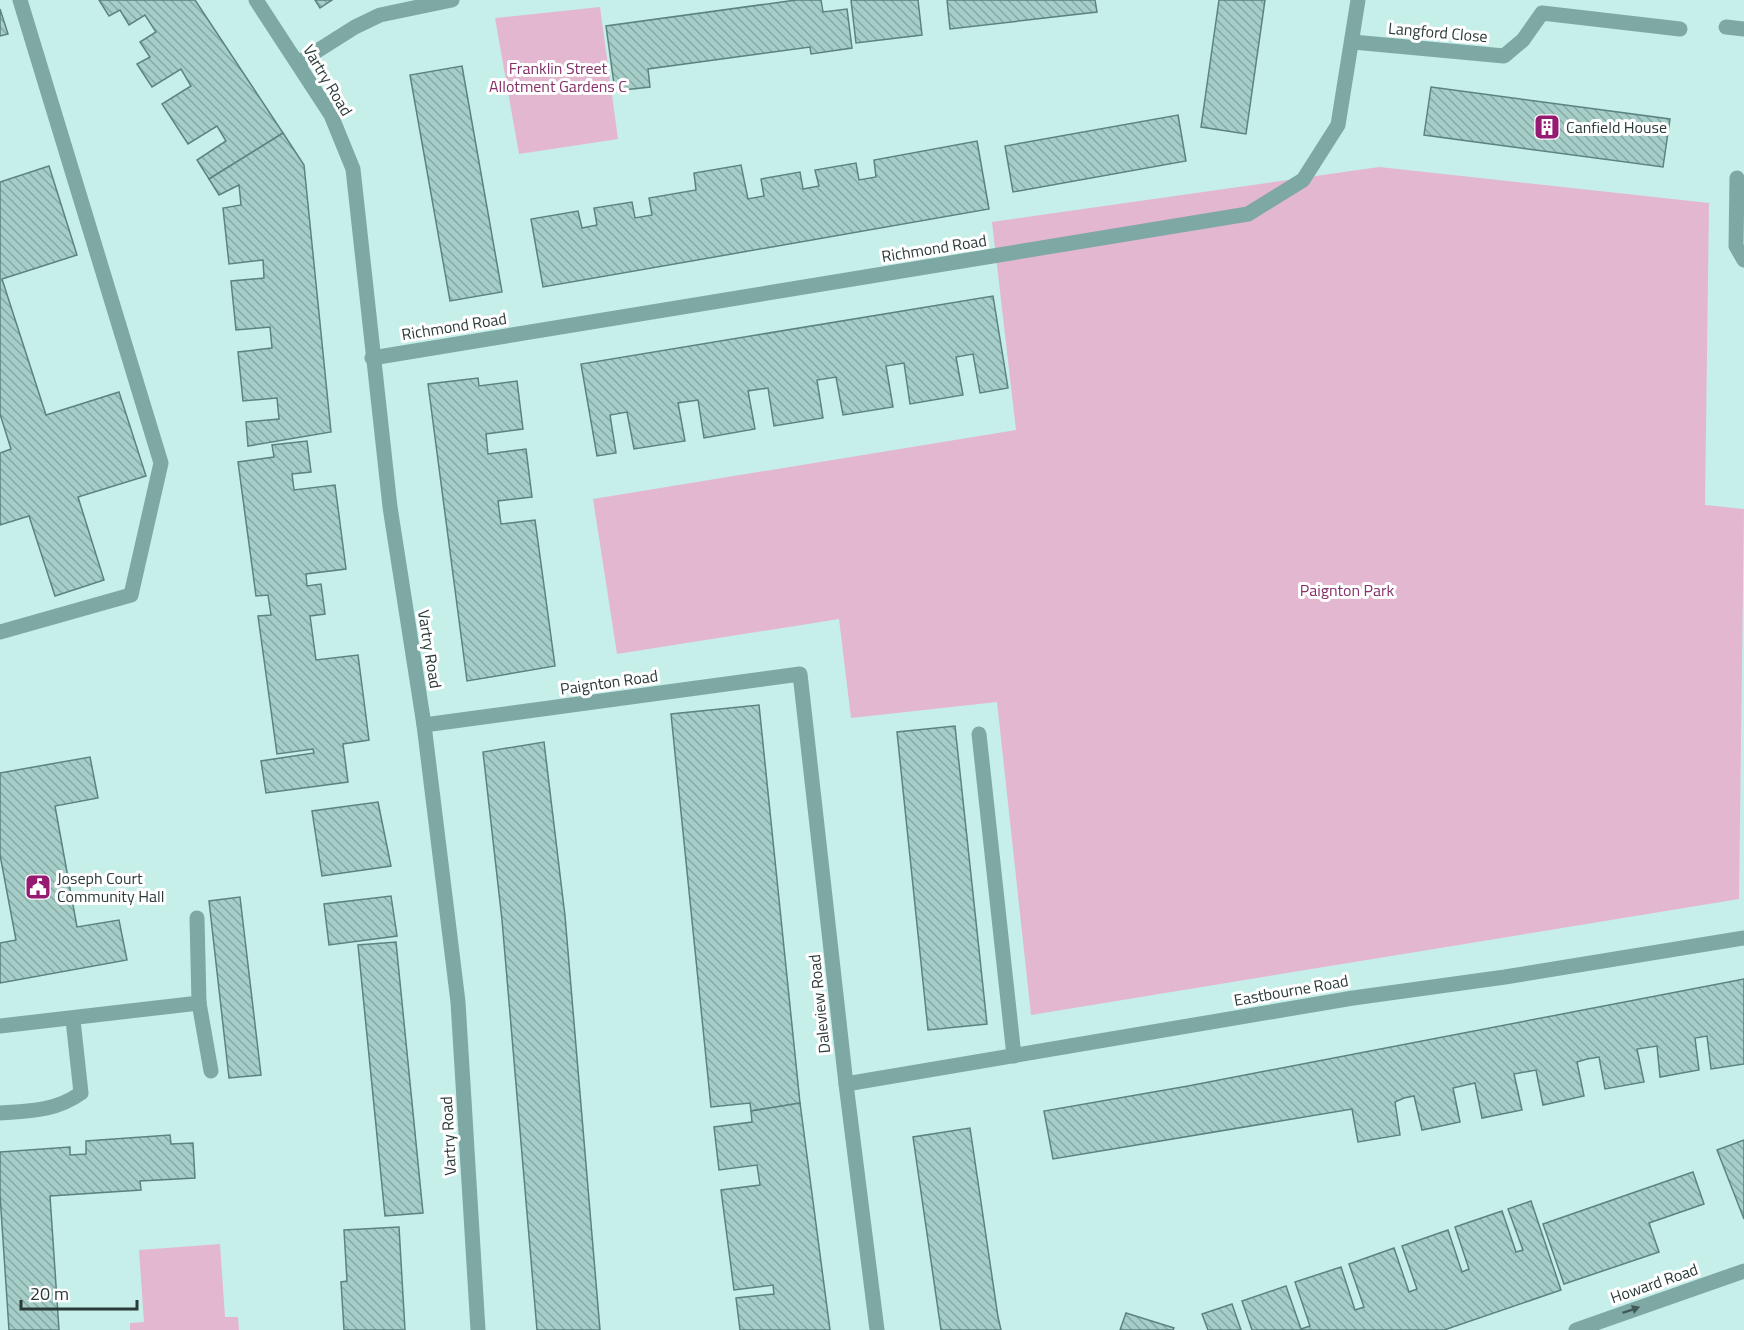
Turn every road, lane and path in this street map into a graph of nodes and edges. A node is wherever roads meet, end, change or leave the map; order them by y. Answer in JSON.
{"nodes":[{"id":1,"x":20,"y":0,"type":"edge"},
{"id":2,"x":256,"y":0,"type":"edge"},
{"id":3,"x":452,"y":0,"type":"edge"},
{"id":4,"x":1358,"y":0,"type":"edge"},
{"id":5,"x":1543,"y":6,"type":"edge"},
{"id":6,"x":1726,"y":27,"type":"dead end"},
{"id":7,"x":1744,"y":28,"type":"edge"},
{"id":8,"x":1680,"y":29,"type":"dead end"},
{"id":9,"x":1353,"y":42,"type":"junction"},
{"id":10,"x":298,"y":63,"type":"junction"},
{"id":11,"x":1737,"y":178,"type":"dead end"},
{"id":12,"x":1744,"y":260,"type":"edge"},
{"id":13,"x":372,"y":358,"type":"junction"},
{"id":14,"x":0,"y":632,"type":"edge"},
{"id":15,"x":800,"y":674,"type":"joint"},
{"id":16,"x":424,"y":725,"type":"junction"},
{"id":17,"x":979,"y":734,"type":"dead end"},
{"id":18,"x":197,"y":918,"type":"dead end"},
{"id":19,"x":1744,"y":938,"type":"edge"},
{"id":20,"x":199,"y":1003,"type":"junction"},
{"id":21,"x":73,"y":1020,"type":"junction"},
{"id":22,"x":0,"y":1026,"type":"edge"},
{"id":23,"x":1014,"y":1056,"type":"junction"},
{"id":24,"x":212,"y":1071,"type":"dead end"},
{"id":25,"x":846,"y":1084,"type":"junction"},
{"id":26,"x":0,"y":1113,"type":"edge"},
{"id":27,"x":1744,"y":1271,"type":"edge"},
{"id":28,"x":478,"y":1330,"type":"edge"},
{"id":29,"x":878,"y":1330,"type":"edge"},
{"id":30,"x":1576,"y":1330,"type":"edge"}],
"edges":[{"from":1,"to":14,"type":"street"},
{"from":2,"to":10,"type":"street","name":"Vartry Road"},
{"from":3,"to":10,"type":"street"},
{"from":4,"to":9,"type":"street","name":"Richmond Road"},
{"from":5,"to":8,"type":"street","name":"Langford Close"},
{"from":5,"to":9,"type":"street","name":"Langford Close"},
{"from":6,"to":7,"type":"street"},
{"from":9,"to":13,"type":"street","name":"Richmond Road"},
{"from":10,"to":13,"type":"street","name":"Vartry Road"},
{"from":11,"to":12,"type":"street"},
{"from":13,"to":16,"type":"street","name":"Vartry Road"},
{"from":15,"to":16,"type":"street","name":"Paignton Road"},
{"from":15,"to":25,"type":"street","name":"Daleview Road"},
{"from":16,"to":28,"type":"street","name":"Vartry Road"},
{"from":17,"to":23,"type":"street"},
{"from":18,"to":20,"type":"street"},
{"from":19,"to":23,"type":"street","name":"Eastbourne Road"},
{"from":20,"to":21,"type":"street"},
{"from":20,"to":24,"type":"street"},
{"from":21,"to":22,"type":"street"},
{"from":21,"to":26,"type":"street"},
{"from":23,"to":25,"type":"street","name":"Eastbourne Road"},
{"from":25,"to":29,"type":"street","name":"Daleview Road"},
{"from":30,"to":27,"type":"street","name":"Howard Road","one_way":true}]}
